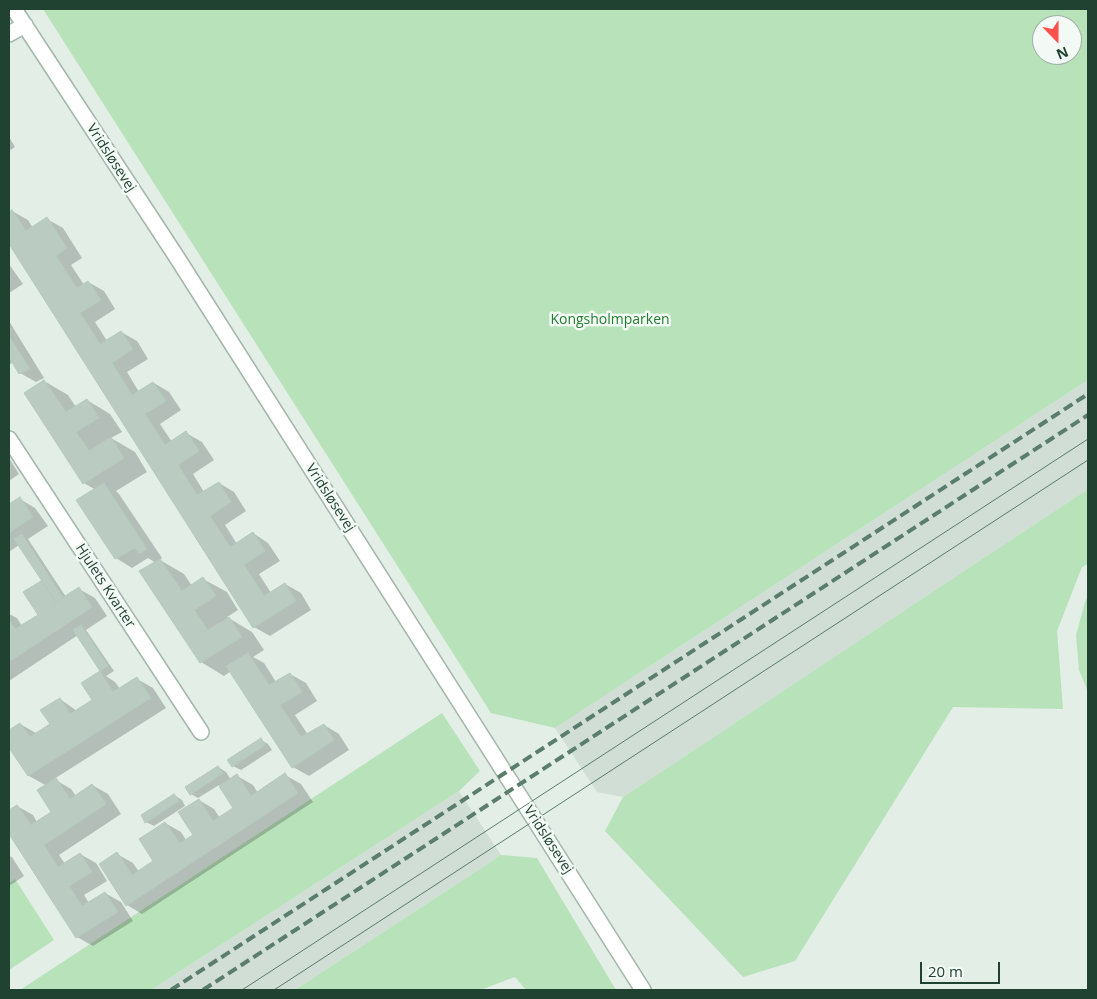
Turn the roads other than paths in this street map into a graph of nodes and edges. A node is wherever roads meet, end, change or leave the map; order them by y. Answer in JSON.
{"nodes":[{"id":1,"x":14,"y":9,"type":"edge"},
{"id":2,"x":25,"y":25,"type":"junction"},
{"id":3,"x":9,"y":34,"type":"edge"},
{"id":4,"x":9,"y":439,"type":"edge"},
{"id":5,"x":201,"y":732,"type":"dead end"},
{"id":6,"x":643,"y":990,"type":"edge"}],
"edges":[{"from":1,"to":2,"type":"street","name":"Vridsløsevej"},
{"from":2,"to":3,"type":"street"},
{"from":2,"to":6,"type":"street","name":"Vridsløsevej"},
{"from":4,"to":5,"type":"street","name":"Hjulets Kvarter"}]}
